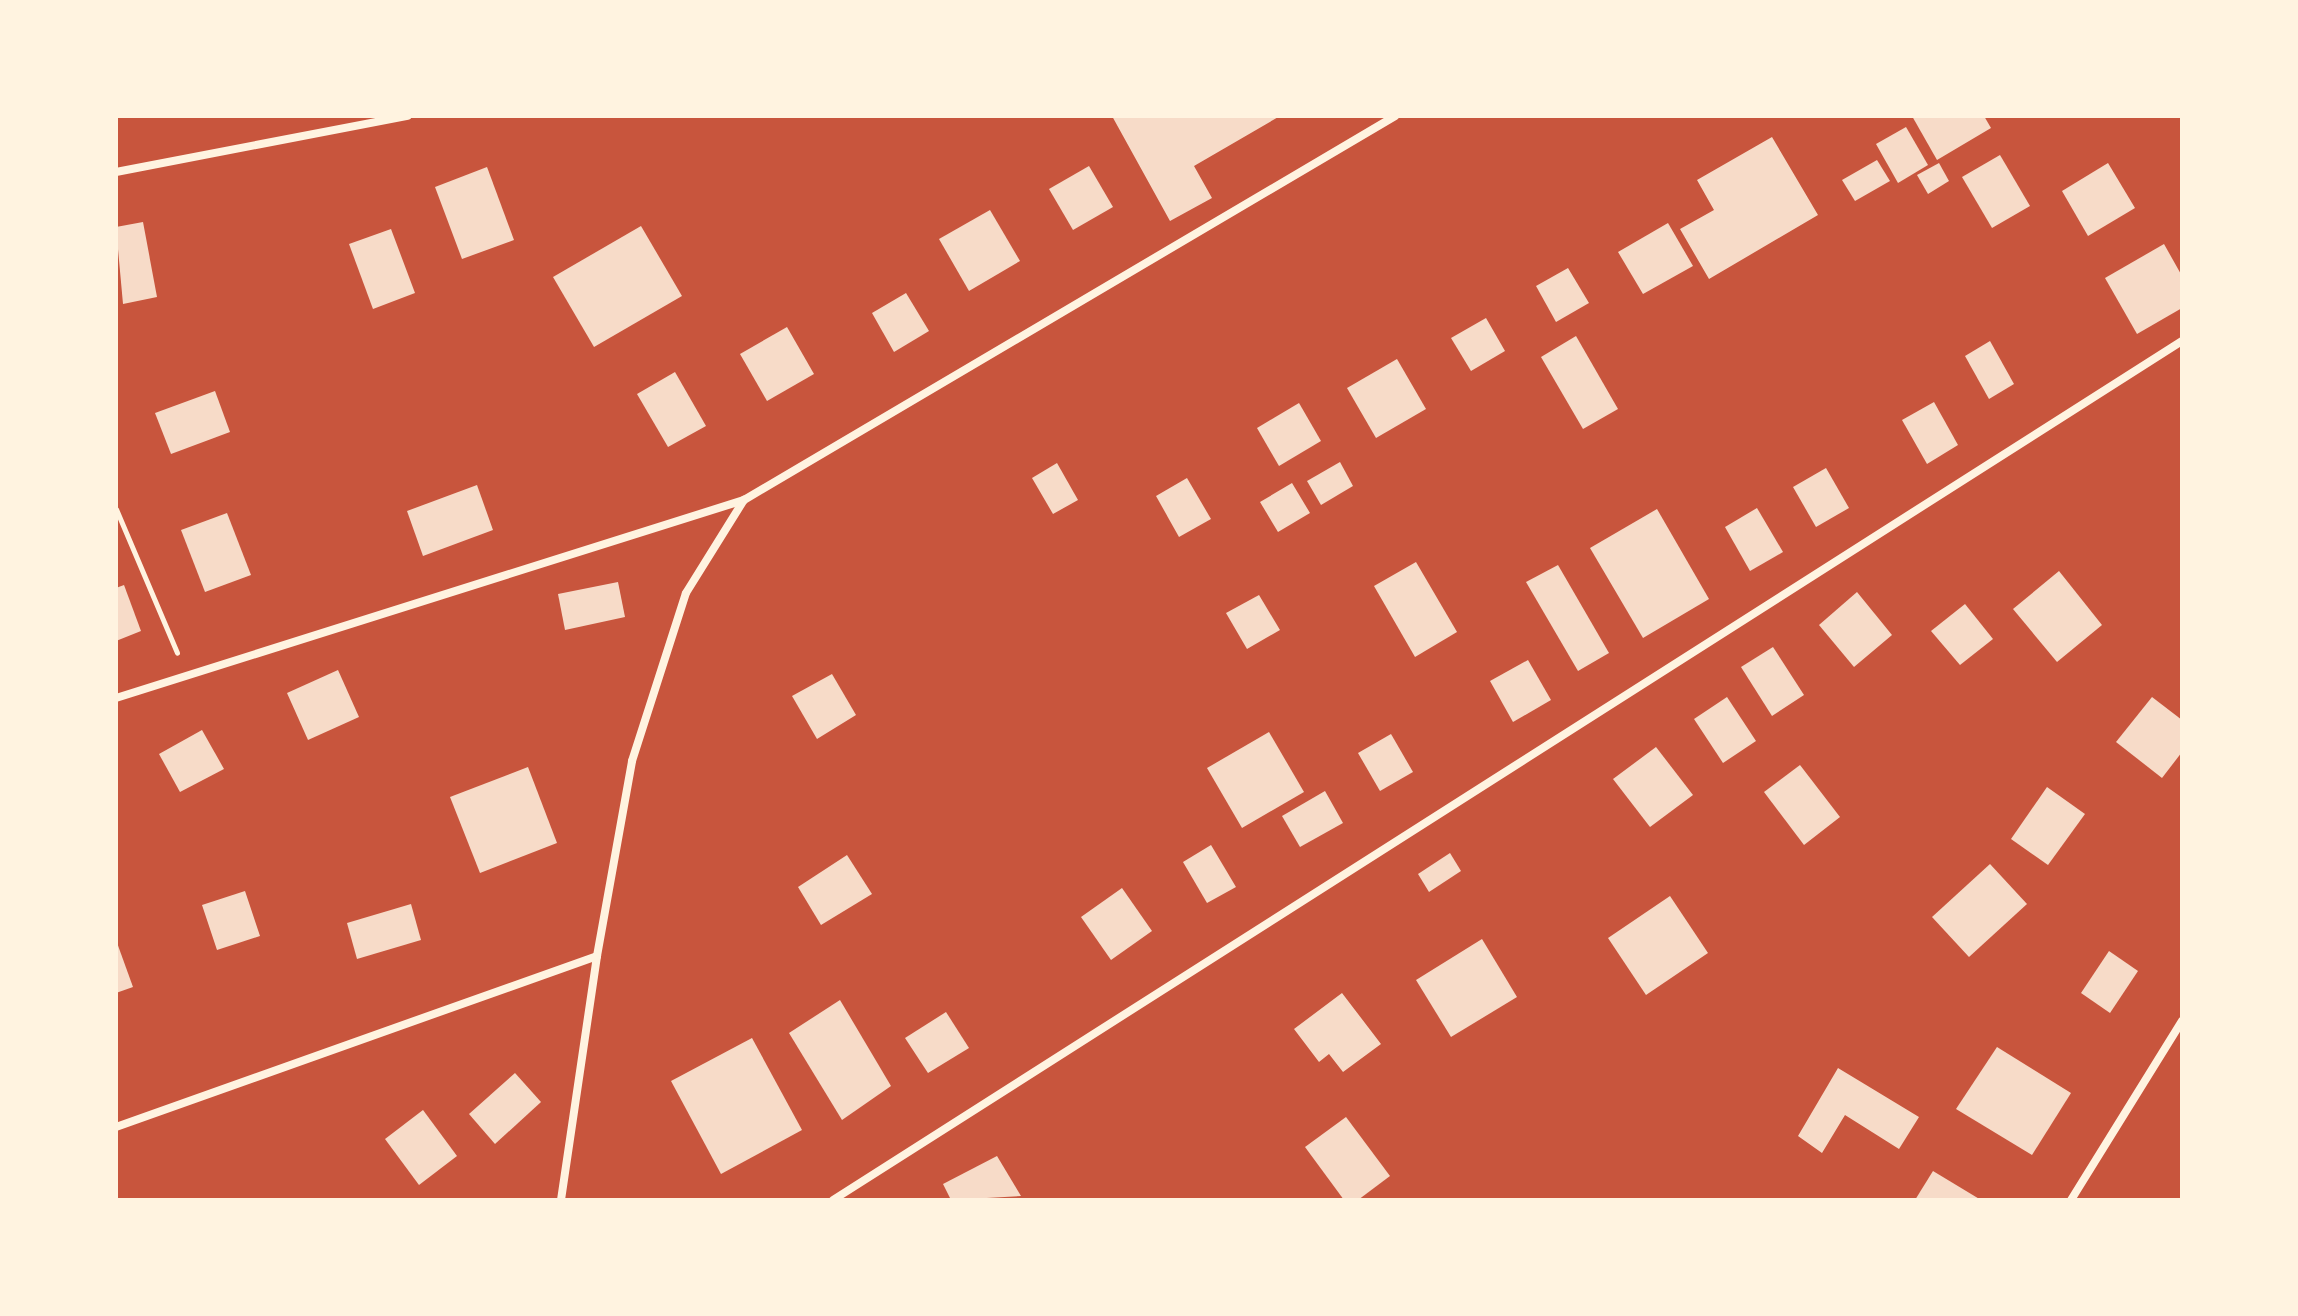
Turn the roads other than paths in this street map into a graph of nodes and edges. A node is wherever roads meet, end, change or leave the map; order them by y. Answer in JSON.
{"nodes":[{"id":1,"x":1395,"y":116,"type":"edge"},
{"id":2,"x":405,"y":118,"type":"edge"},
{"id":3,"x":116,"y":172,"type":"edge"},
{"id":4,"x":2182,"y":341,"type":"edge"},
{"id":5,"x":744,"y":500,"type":"junction"},
{"id":6,"x":116,"y":698,"type":"edge"},
{"id":7,"x":597,"y":956,"type":"junction"},
{"id":8,"x":2182,"y":1021,"type":"edge"},
{"id":9,"x":116,"y":1127,"type":"edge"},
{"id":10,"x":561,"y":1200,"type":"edge"},
{"id":11,"x":833,"y":1200,"type":"edge"},
{"id":12,"x":2071,"y":1200,"type":"edge"}],
"edges":[{"from":1,"to":5,"type":"street"},
{"from":2,"to":3,"type":"street"},
{"from":4,"to":11,"type":"street"},
{"from":5,"to":6,"type":"street"},
{"from":5,"to":7,"type":"street"},
{"from":7,"to":9,"type":"street"},
{"from":7,"to":10,"type":"street"},
{"from":8,"to":12,"type":"street"}]}
